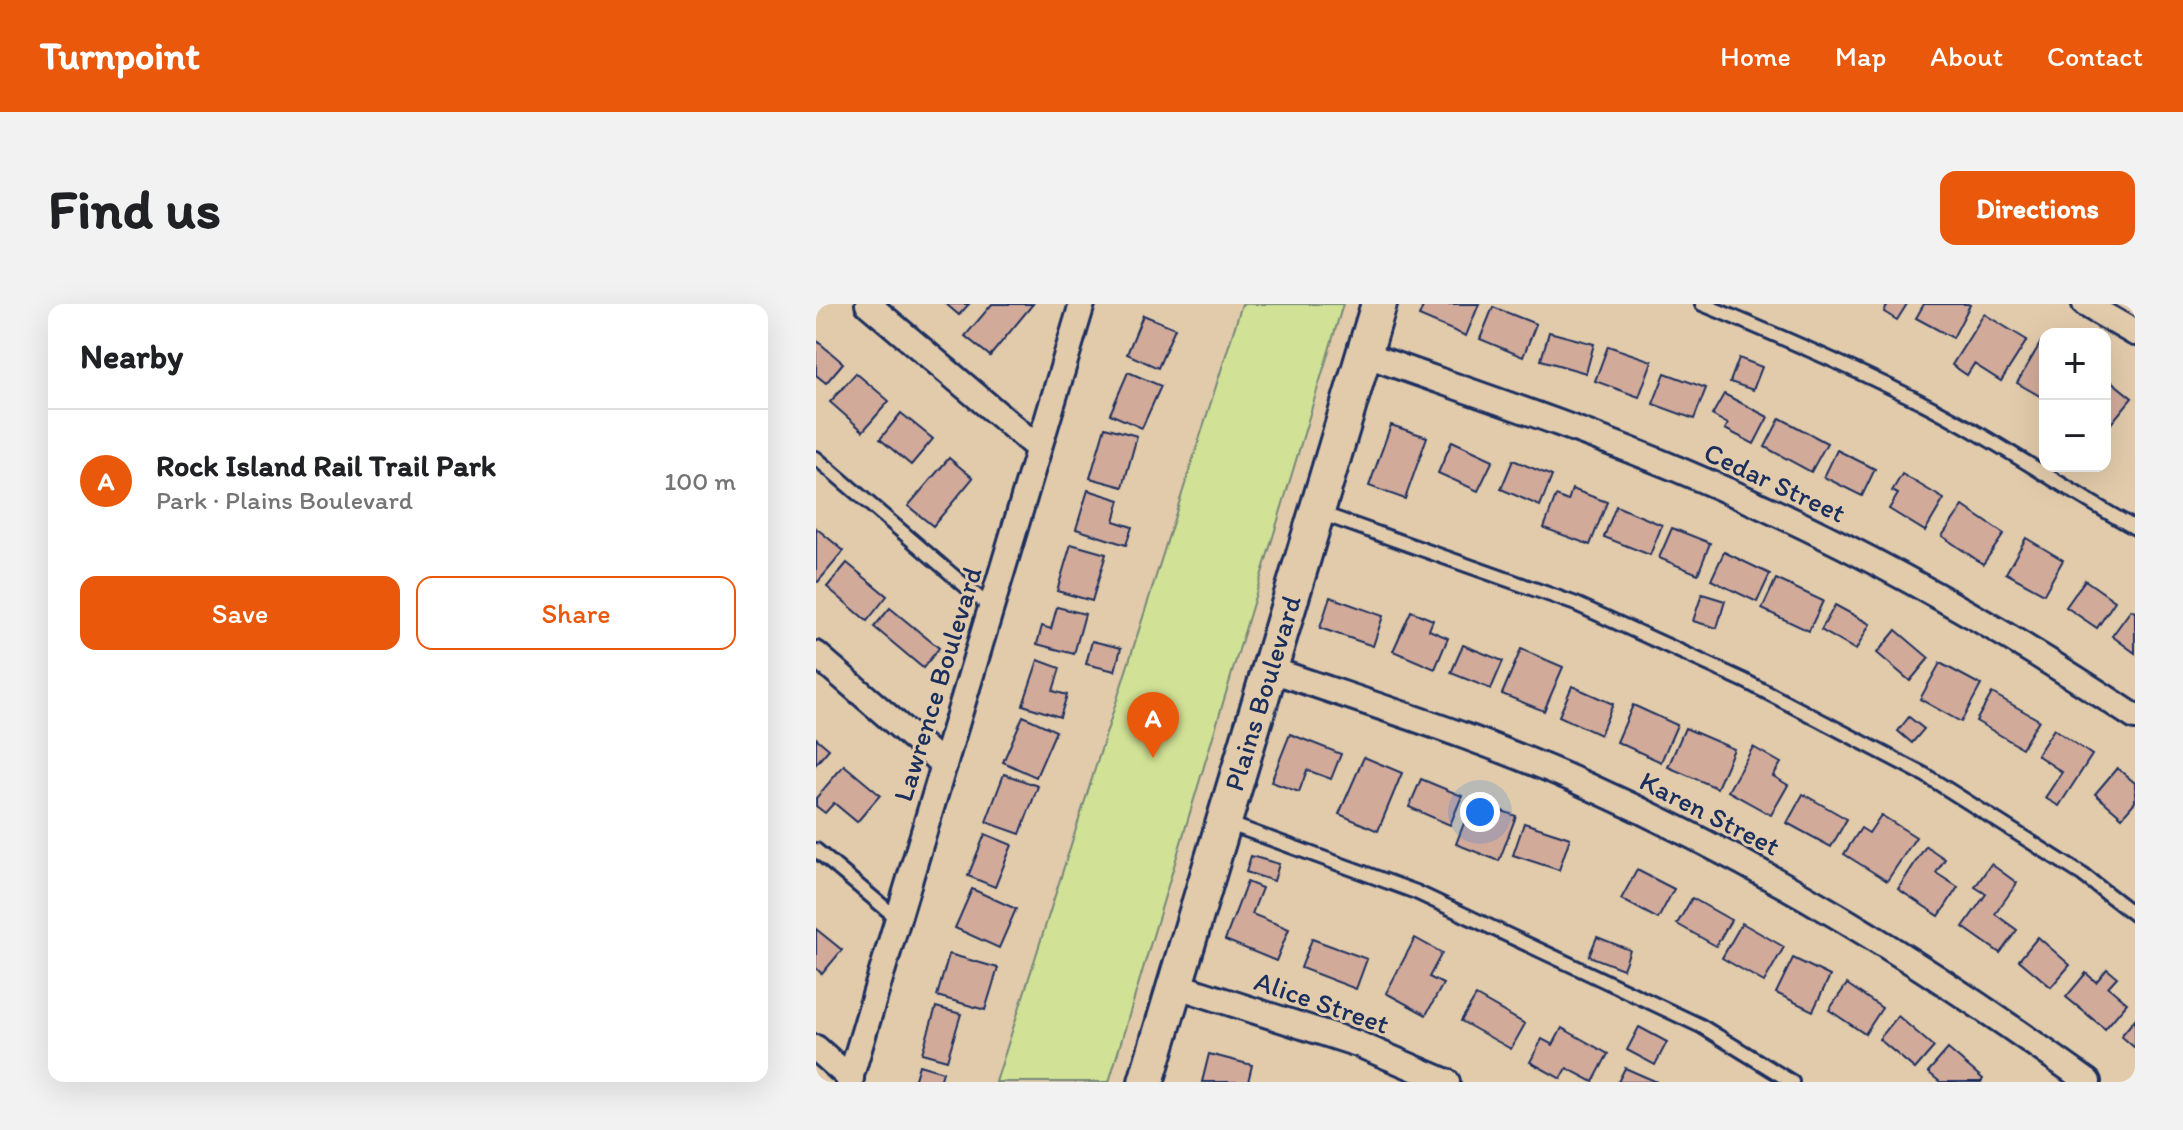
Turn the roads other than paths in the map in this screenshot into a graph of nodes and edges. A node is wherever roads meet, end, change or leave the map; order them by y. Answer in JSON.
{"nodes":[{"id":1,"x":868,"y":304,"type":"edge"},
{"id":2,"x":1082,"y":304,"type":"edge"},
{"id":3,"x":1379,"y":304,"type":"edge"},
{"id":4,"x":1702,"y":304,"type":"edge"},
{"id":5,"x":2085,"y":304,"type":"edge"},
{"id":6,"x":2135,"y":333,"type":"edge"},
{"id":7,"x":1364,"y":354,"type":"junction"},
{"id":8,"x":1038,"y":448,"type":"junction"},
{"id":9,"x":816,"y":458,"type":"edge"},
{"id":10,"x":1317,"y":512,"type":"junction"},
{"id":11,"x":2135,"y":528,"type":"edge"},
{"id":12,"x":991,"y":608,"type":"junction"},
{"id":13,"x":816,"y":654,"type":"edge"},
{"id":14,"x":1269,"y":669,"type":"junction"},
{"id":15,"x":2135,"y":717,"type":"edge"},
{"id":16,"x":944,"y":765,"type":"junction"},
{"id":17,"x":1224,"y":822,"type":"junction"},
{"id":18,"x":816,"y":850,"type":"edge"},
{"id":19,"x":2135,"y":915,"type":"edge"},
{"id":20,"x":898,"y":919,"type":"junction"},
{"id":21,"x":1175,"y":985,"type":"junction"},
{"id":22,"x":816,"y":1048,"type":"edge"},
{"id":23,"x":850,"y":1080,"type":"edge"},
{"id":24,"x":1146,"y":1082,"type":"edge"},
{"id":25,"x":1447,"y":1082,"type":"edge"},
{"id":26,"x":1792,"y":1082,"type":"edge"},
{"id":27,"x":2088,"y":1082,"type":"edge"}],
"edges":[{"from":1,"to":8,"type":"street"},
{"from":2,"to":8,"type":"street","name":"Lawrence Boulevard"},
{"from":3,"to":7,"type":"main road","name":"Plains Boulevard"},
{"from":4,"to":11,"type":"lane"},
{"from":5,"to":6,"type":"street"},
{"from":7,"to":10,"type":"main road","name":"Plains Boulevard"},
{"from":7,"to":15,"type":"street","name":"Cedar Street"},
{"from":8,"to":12,"type":"street","name":"Lawrence Boulevard"},
{"from":9,"to":12,"type":"lane"},
{"from":10,"to":14,"type":"main road","name":"Plains Boulevard"},
{"from":10,"to":19,"type":"lane"},
{"from":12,"to":16,"type":"street","name":"Lawrence Boulevard"},
{"from":13,"to":16,"type":"street"},
{"from":14,"to":17,"type":"main road","name":"Plains Boulevard"},
{"from":14,"to":27,"type":"street","name":"Karen Street"},
{"from":16,"to":20,"type":"street","name":"Lawrence Boulevard"},
{"from":17,"to":21,"type":"main road","name":"Plains Boulevard"},
{"from":17,"to":26,"type":"lane"},
{"from":18,"to":20,"type":"lane"},
{"from":20,"to":23,"type":"street","name":"Lawrence Boulevard"},
{"from":21,"to":24,"type":"main road","name":"Plains Boulevard"},
{"from":21,"to":25,"type":"street","name":"Alice Street"},
{"from":22,"to":23,"type":"street"}]}
